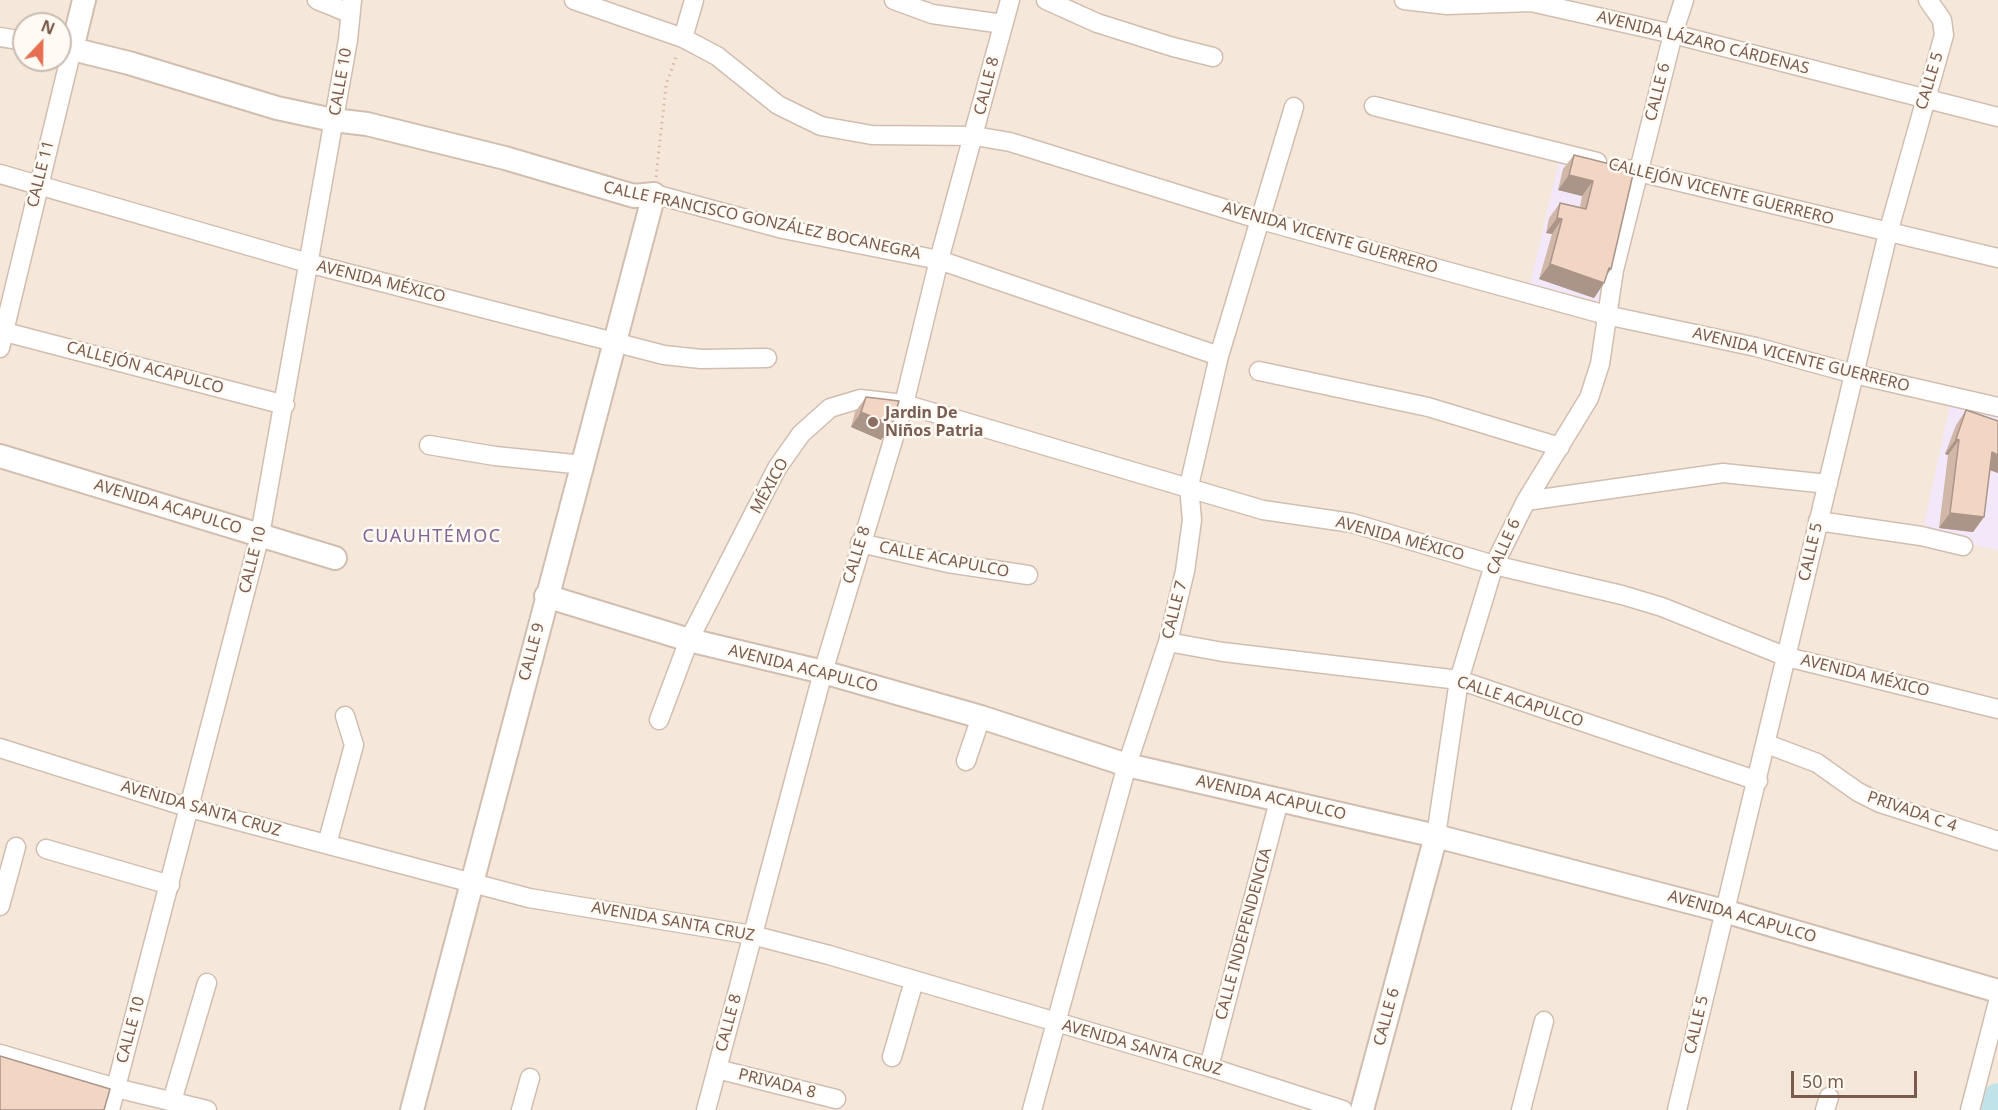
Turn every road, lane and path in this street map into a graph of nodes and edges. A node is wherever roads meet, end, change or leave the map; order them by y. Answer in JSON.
{"nodes":[{"id":1,"x":84,"y":0,"type":"edge"},
{"id":2,"x":317,"y":0,"type":"edge"},
{"id":3,"x":574,"y":0,"type":"edge"},
{"id":4,"x":694,"y":0,"type":"edge"},
{"id":5,"x":894,"y":0,"type":"edge"},
{"id":6,"x":1010,"y":0,"type":"edge"},
{"id":7,"x":1046,"y":0,"type":"edge"},
{"id":8,"x":1404,"y":0,"type":"edge"},
{"id":9,"x":1684,"y":0,"type":"edge"},
{"id":10,"x":1928,"y":0,"type":"edge"},
{"id":11,"x":351,"y":6,"type":"edge"},
{"id":12,"x":1003,"y":24,"type":"junction"},
{"id":13,"x":72,"y":32,"type":"edge"},
{"id":14,"x":1673,"y":34,"type":"junction"},
{"id":15,"x":683,"y":38,"type":"junction"},
{"id":16,"x":72,"y":49,"type":"edge"},
{"id":17,"x":1213,"y":57,"type":"dead end"},
{"id":18,"x":61,"y":72,"type":"edge"},
{"id":19,"x":1925,"y":97,"type":"junction"},
{"id":20,"x":1294,"y":106,"type":"dead end"},
{"id":21,"x":1374,"y":106,"type":"dead end"},
{"id":22,"x":1998,"y":117,"type":"edge"},
{"id":23,"x":333,"y":120,"type":"junction"},
{"id":24,"x":975,"y":136,"type":"junction"},
{"id":25,"x":1638,"y":171,"type":"junction"},
{"id":26,"x":0,"y":174,"type":"edge"},
{"id":27,"x":38,"y":184,"type":"junction"},
{"id":28,"x":654,"y":194,"type":"junction"},
{"id":29,"x":1261,"y":220,"type":"junction"},
{"id":30,"x":1888,"y":233,"type":"junction"},
{"id":31,"x":1998,"y":258,"type":"edge"},
{"id":32,"x":939,"y":260,"type":"junction"},
{"id":33,"x":308,"y":263,"type":"junction"},
{"id":34,"x":1606,"y":315,"type":"junction"},
{"id":35,"x":2,"y":340,"type":"edge"},
{"id":36,"x":615,"y":342,"type":"junction"},
{"id":37,"x":1219,"y":356,"type":"junction"},
{"id":38,"x":767,"y":358,"type":"dead end"},
{"id":39,"x":1259,"y":371,"type":"dead end"},
{"id":40,"x":1854,"y":374,"type":"junction"},
{"id":41,"x":904,"y":404,"type":"junction"},
{"id":42,"x":285,"y":405,"type":"junction"},
{"id":43,"x":1998,"y":407,"type":"edge"},
{"id":44,"x":429,"y":445,"type":"dead end"},
{"id":45,"x":1560,"y":447,"type":"junction"},
{"id":46,"x":0,"y":456,"type":"edge"},
{"id":47,"x":584,"y":465,"type":"junction"},
{"id":48,"x":1828,"y":484,"type":"junction"},
{"id":49,"x":1189,"y":486,"type":"junction"},
{"id":50,"x":1526,"y":501,"type":"junction"},
{"id":51,"x":1818,"y":521,"type":"junction"},
{"id":52,"x":260,"y":535,"type":"junction"},
{"id":53,"x":860,"y":543,"type":"junction"},
{"id":54,"x":1963,"y":546,"type":"dead end"},
{"id":55,"x":335,"y":558,"type":"dead end"},
{"id":56,"x":1494,"y":565,"type":"junction"},
{"id":57,"x":1028,"y":575,"type":"dead end"},
{"id":58,"x":546,"y":596,"type":"junction"},
{"id":59,"x":689,"y":640,"type":"junction"},
{"id":60,"x":1168,"y":642,"type":"junction"},
{"id":61,"x":1787,"y":657,"type":"junction"},
{"id":62,"x":823,"y":672,"type":"junction"},
{"id":63,"x":1459,"y":680,"type":"junction"},
{"id":64,"x":1998,"y":709,"type":"edge"},
{"id":65,"x":345,"y":716,"type":"dead end"},
{"id":66,"x":981,"y":717,"type":"junction"},
{"id":67,"x":659,"y":720,"type":"dead end"},
{"id":68,"x":1767,"y":744,"type":"junction"},
{"id":69,"x":0,"y":748,"type":"edge"},
{"id":70,"x":966,"y":761,"type":"dead end"},
{"id":71,"x":1127,"y":765,"type":"junction"},
{"id":72,"x":1758,"y":781,"type":"junction"},
{"id":73,"x":1279,"y":801,"type":"junction"},
{"id":74,"x":190,"y":808,"type":"junction"},
{"id":75,"x":1436,"y":836,"type":"junction"},
{"id":76,"x":1998,"y":841,"type":"edge"},
{"id":77,"x":327,"y":844,"type":"junction"},
{"id":78,"x":16,"y":847,"type":"dead end"},
{"id":79,"x":46,"y":849,"type":"dead end"},
{"id":80,"x":471,"y":883,"type":"junction"},
{"id":81,"x":170,"y":885,"type":"junction"},
{"id":82,"x":0,"y":906,"type":"edge"},
{"id":83,"x":1724,"y":911,"type":"junction"},
{"id":84,"x":752,"y":935,"type":"junction"},
{"id":85,"x":914,"y":981,"type":"junction"},
{"id":86,"x":207,"y":984,"type":"dead end"},
{"id":87,"x":1998,"y":992,"type":"edge"},
{"id":88,"x":1998,"y":1002,"type":"edge"},
{"id":89,"x":1544,"y":1021,"type":"dead end"},
{"id":90,"x":1055,"y":1023,"type":"junction"},
{"id":91,"x":0,"y":1054,"type":"edge"},
{"id":92,"x":892,"y":1058,"type":"dead end"},
{"id":93,"x":1209,"y":1067,"type":"junction"},
{"id":94,"x":717,"y":1069,"type":"junction"},
{"id":95,"x":530,"y":1078,"type":"dead end"},
{"id":96,"x":116,"y":1088,"type":"junction"},
{"id":97,"x":836,"y":1099,"type":"dead end"},
{"id":98,"x":172,"y":1101,"type":"junction"},
{"id":99,"x":1970,"y":1108,"type":"edge"},
{"id":100,"x":110,"y":1110,"type":"edge"},
{"id":101,"x":207,"y":1110,"type":"edge"},
{"id":102,"x":412,"y":1110,"type":"edge"},
{"id":103,"x":521,"y":1110,"type":"edge"},
{"id":104,"x":706,"y":1110,"type":"edge"},
{"id":105,"x":1032,"y":1110,"type":"edge"},
{"id":106,"x":1343,"y":1110,"type":"edge"},
{"id":107,"x":1362,"y":1110,"type":"edge"},
{"id":108,"x":1521,"y":1110,"type":"edge"},
{"id":109,"x":1677,"y":1110,"type":"edge"}],
"edges":[{"from":1,"to":13,"type":"street","name":"CALLE 11"},
{"from":2,"to":11,"type":"street"},
{"from":3,"to":15,"type":"street"},
{"from":4,"to":15,"type":"street"},
{"from":5,"to":12,"type":"street"},
{"from":6,"to":12,"type":"street","name":"CALLE 8"},
{"from":7,"to":17,"type":"street"},
{"from":8,"to":14,"type":"street","name":"AVENIDA LÁZARO CÁRDENAS"},
{"from":9,"to":14,"type":"street","name":"CALLE 6"},
{"from":10,"to":19,"type":"street","name":"CALLE 5"},
{"from":11,"to":23,"type":"street","name":"CALLE 10"},
{"from":12,"to":24,"type":"street","name":"CALLE 8"},
{"from":14,"to":19,"type":"street","name":"AVENIDA LÁZARO CÁRDENAS"},
{"from":14,"to":25,"type":"street","name":"CALLE 6"},
{"from":15,"to":24,"type":"street","name":"AVENIDA VICENTE GUERRERO"},
{"from":15,"to":28,"type":"path"},
{"from":16,"to":23,"type":"street","name":"CALLE FRANCISCO GONZÁLEZ BOCANEGRA"},
{"from":18,"to":27,"type":"street","name":"CALLE 11"},
{"from":19,"to":22,"type":"street","name":"AVENIDA LÁZARO CÁRDENAS"},
{"from":19,"to":30,"type":"street","name":"CALLE 5"},
{"from":20,"to":29,"type":"street","name":"CALLE 7"},
{"from":21,"to":25,"type":"street","name":"CALLEJÓN VICENTE GUERRERO"},
{"from":23,"to":28,"type":"street","name":"CALLE FRANCISCO GONZÁLEZ BOCANEGRA"},
{"from":23,"to":33,"type":"street","name":"CALLE 10"},
{"from":24,"to":29,"type":"street","name":"AVENIDA VICENTE GUERRERO"},
{"from":24,"to":32,"type":"street","name":"CALLE 8"},
{"from":25,"to":30,"type":"street","name":"CALLEJÓN VICENTE GUERRERO"},
{"from":25,"to":34,"type":"street","name":"CALLE 6"},
{"from":26,"to":27,"type":"street","name":"AVENIDA MÉXICO"},
{"from":27,"to":33,"type":"street","name":"AVENIDA MÉXICO"},
{"from":27,"to":35,"type":"street","name":"CALLE 11"},
{"from":28,"to":32,"type":"street","name":"CALLE FRANCISCO GONZÁLEZ BOCANEGRA"},
{"from":28,"to":36,"type":"street","name":"CALLE 9"},
{"from":29,"to":34,"type":"street","name":"AVENIDA VICENTE GUERRERO"},
{"from":29,"to":37,"type":"street","name":"CALLE 7"},
{"from":30,"to":31,"type":"street","name":"CALLEJÓN VICENTE GUERRERO"},
{"from":30,"to":40,"type":"street","name":"CALLE 5"},
{"from":32,"to":37,"type":"street","name":"CALLE FRANCISCO GONZÁLEZ BOCANEGRA"},
{"from":32,"to":41,"type":"street","name":"CALLE 8"},
{"from":33,"to":36,"type":"street","name":"AVENIDA MÉXICO"},
{"from":33,"to":42,"type":"street","name":"CALLE 10"},
{"from":34,"to":40,"type":"street","name":"AVENIDA VICENTE GUERRERO"},
{"from":34,"to":45,"type":"street","name":"CALLE 6"},
{"from":35,"to":42,"type":"street","name":"CALLEJÓN ACAPULCO"},
{"from":36,"to":38,"type":"street","name":"AVENIDA MÉXICO"},
{"from":36,"to":47,"type":"street","name":"CALLE 9"},
{"from":37,"to":49,"type":"street","name":"CALLE 7"},
{"from":39,"to":45,"type":"street"},
{"from":40,"to":43,"type":"street","name":"AVENIDA VICENTE GUERRERO"},
{"from":40,"to":48,"type":"street","name":"CALLE 5"},
{"from":41,"to":49,"type":"street","name":"AVENIDA MÉXICO"},
{"from":41,"to":53,"type":"street","name":"CALLE 8"},
{"from":41,"to":59,"type":"street","name":"MÉXICO"},
{"from":42,"to":52,"type":"street","name":"CALLE 10"},
{"from":44,"to":47,"type":"street"},
{"from":45,"to":50,"type":"street","name":"CALLE 6"},
{"from":46,"to":52,"type":"street","name":"AVENIDA ACAPULCO"},
{"from":47,"to":58,"type":"street","name":"CALLE 9"},
{"from":48,"to":50,"type":"street"},
{"from":48,"to":51,"type":"street","name":"CALLE 5"},
{"from":49,"to":56,"type":"street","name":"AVENIDA MÉXICO"},
{"from":49,"to":60,"type":"street","name":"CALLE 7"},
{"from":50,"to":56,"type":"street","name":"CALLE 6"},
{"from":51,"to":54,"type":"street"},
{"from":51,"to":61,"type":"street","name":"CALLE 5"},
{"from":52,"to":55,"type":"street","name":"AVENIDA ACAPULCO"},
{"from":52,"to":74,"type":"street","name":"CALLE 10"},
{"from":53,"to":57,"type":"street","name":"CALLE ACAPULCO"},
{"from":53,"to":62,"type":"street","name":"CALLE 8"},
{"from":56,"to":61,"type":"street","name":"AVENIDA MÉXICO"},
{"from":56,"to":63,"type":"street","name":"CALLE 6"},
{"from":58,"to":59,"type":"street","name":"AVENIDA ACAPULCO"},
{"from":58,"to":80,"type":"street","name":"CALLE 9"},
{"from":59,"to":62,"type":"street","name":"AVENIDA ACAPULCO"},
{"from":59,"to":67,"type":"street","name":"MÉXICO"},
{"from":60,"to":63,"type":"street","name":"CALLE ACAPULCO"},
{"from":60,"to":71,"type":"street","name":"CALLE 7"},
{"from":61,"to":64,"type":"street","name":"AVENIDA MÉXICO"},
{"from":61,"to":68,"type":"street","name":"CALLE 5"},
{"from":62,"to":66,"type":"street","name":"AVENIDA ACAPULCO"},
{"from":62,"to":84,"type":"street","name":"CALLE 8"},
{"from":63,"to":72,"type":"street","name":"CALLE ACAPULCO"},
{"from":63,"to":75,"type":"street","name":"CALLE 6"},
{"from":65,"to":77,"type":"street"},
{"from":66,"to":70,"type":"street"},
{"from":66,"to":71,"type":"street","name":"AVENIDA ACAPULCO"},
{"from":68,"to":72,"type":"street","name":"CALLE 5"},
{"from":68,"to":76,"type":"street","name":"PRIVADA C 4"},
{"from":69,"to":74,"type":"street","name":"AVENIDA SANTA CRUZ"},
{"from":71,"to":73,"type":"street","name":"AVENIDA ACAPULCO"},
{"from":71,"to":90,"type":"street","name":"CALLE 7"},
{"from":72,"to":83,"type":"street","name":"CALLE 5"},
{"from":73,"to":75,"type":"street","name":"AVENIDA ACAPULCO"},
{"from":73,"to":93,"type":"street","name":"CALLE INDEPENDENCIA"},
{"from":74,"to":77,"type":"street","name":"AVENIDA SANTA CRUZ"},
{"from":74,"to":81,"type":"street","name":"CALLE 10"},
{"from":75,"to":83,"type":"street","name":"AVENIDA ACAPULCO"},
{"from":75,"to":107,"type":"street","name":"CALLE 6"},
{"from":77,"to":80,"type":"street","name":"AVENIDA SANTA CRUZ"},
{"from":78,"to":82,"type":"street"},
{"from":79,"to":81,"type":"street"},
{"from":80,"to":84,"type":"street","name":"AVENIDA SANTA CRUZ"},
{"from":80,"to":102,"type":"street","name":"CALLE 9"},
{"from":81,"to":96,"type":"street","name":"CALLE 10"},
{"from":83,"to":87,"type":"street","name":"AVENIDA ACAPULCO"},
{"from":83,"to":109,"type":"street","name":"CALLE 5"},
{"from":84,"to":85,"type":"street","name":"AVENIDA SANTA CRUZ"},
{"from":84,"to":94,"type":"street","name":"CALLE 8"},
{"from":85,"to":90,"type":"street","name":"AVENIDA SANTA CRUZ"},
{"from":85,"to":92,"type":"street"},
{"from":86,"to":98,"type":"street"},
{"from":88,"to":99,"type":"street"},
{"from":89,"to":108,"type":"street"},
{"from":90,"to":93,"type":"street","name":"AVENIDA SANTA CRUZ"},
{"from":90,"to":105,"type":"street","name":"CALLE 7"},
{"from":91,"to":96,"type":"street"},
{"from":93,"to":106,"type":"street","name":"AVENIDA SANTA CRUZ"},
{"from":94,"to":97,"type":"street","name":"PRIVADA 8"},
{"from":94,"to":104,"type":"street","name":"CALLE 8"},
{"from":95,"to":103,"type":"street"},
{"from":96,"to":98,"type":"street"},
{"from":96,"to":100,"type":"street","name":"CALLE 10"},
{"from":98,"to":101,"type":"street"}]}
